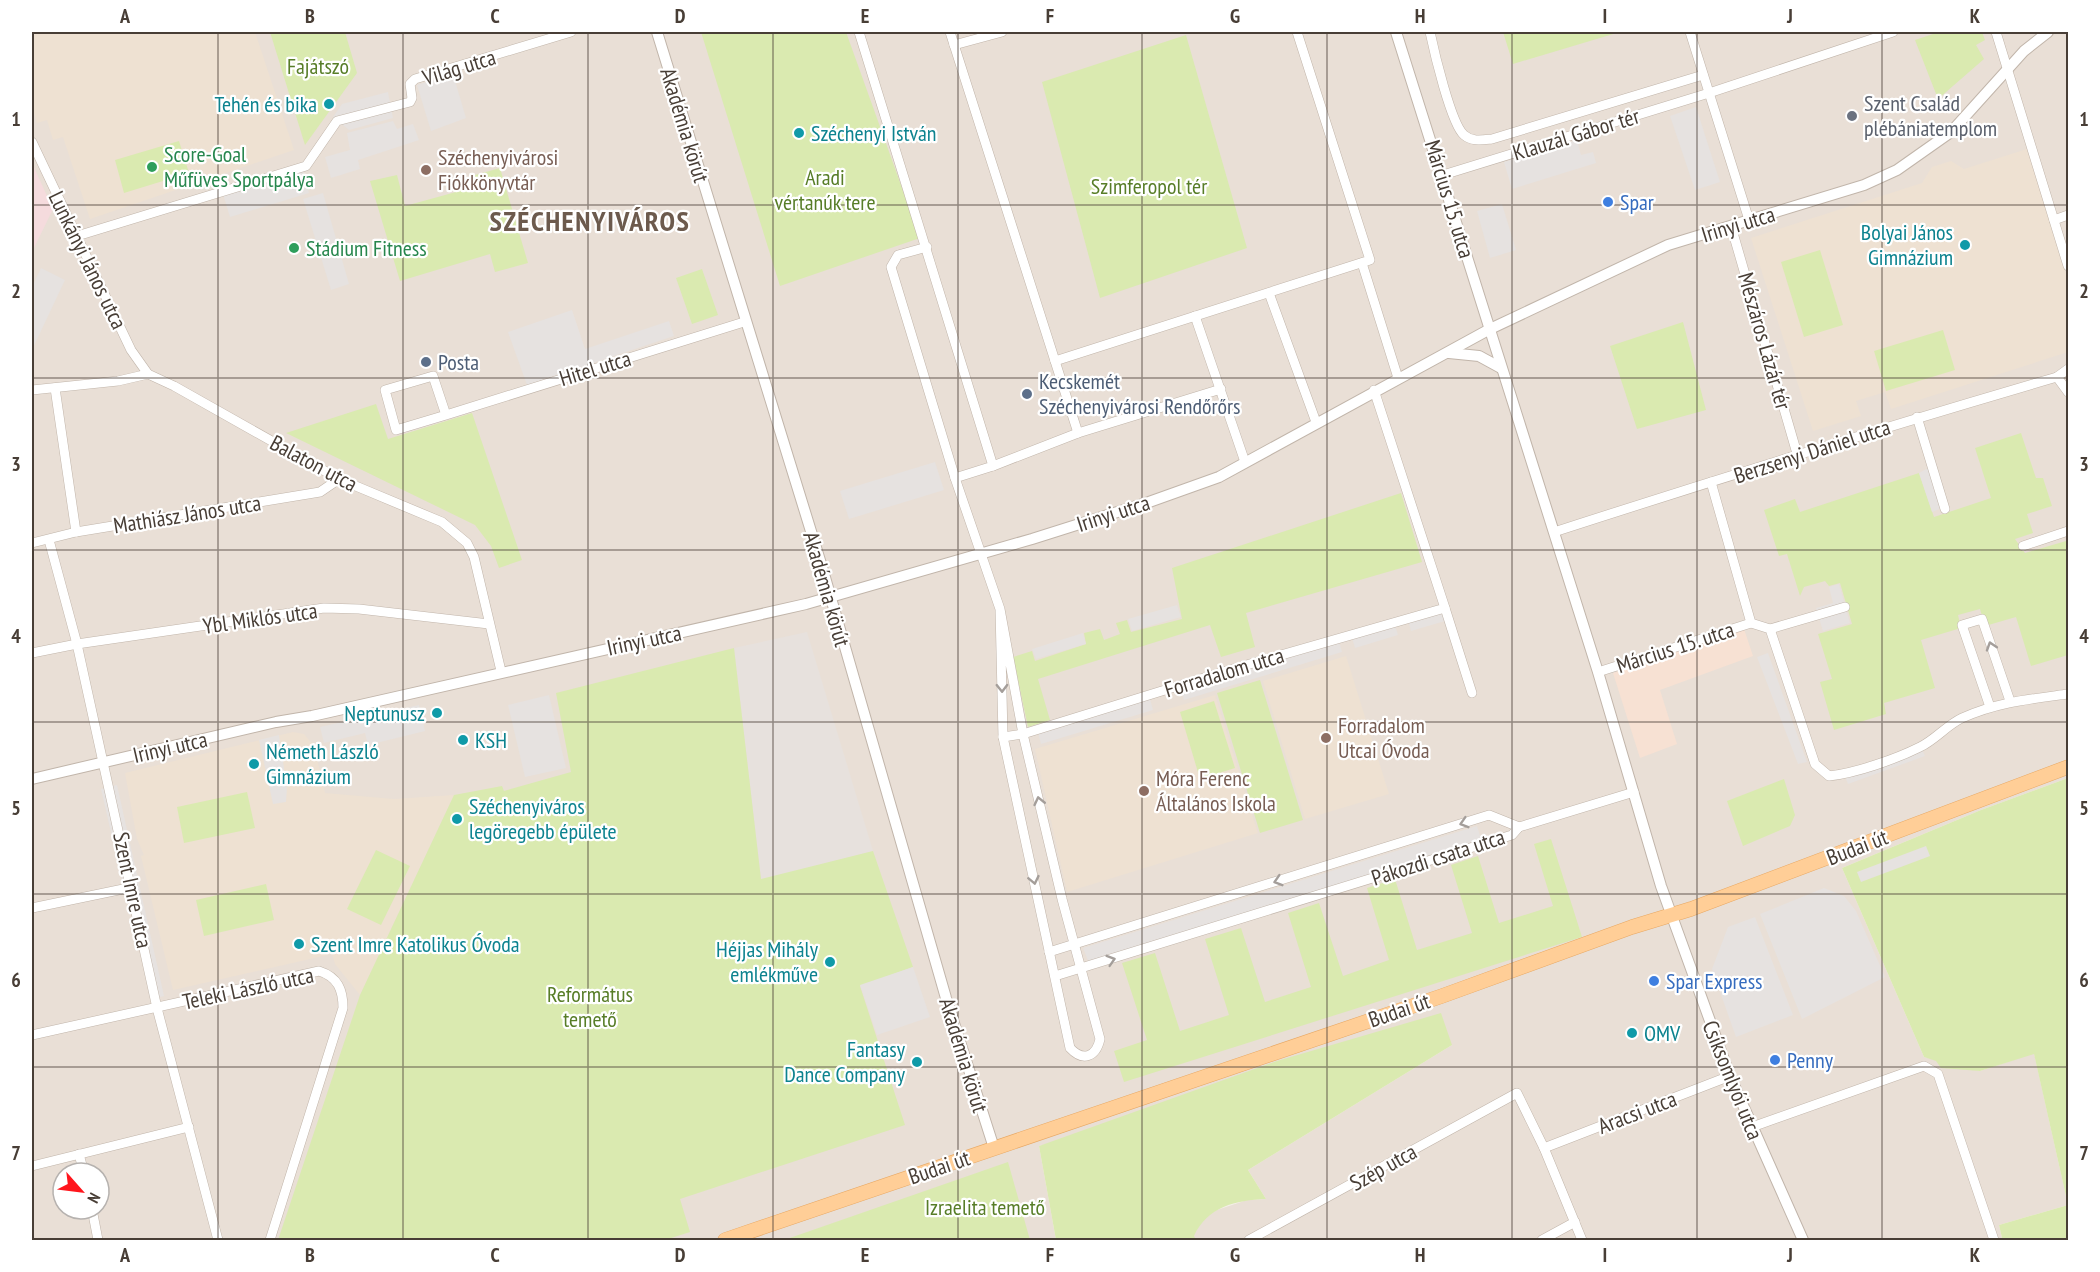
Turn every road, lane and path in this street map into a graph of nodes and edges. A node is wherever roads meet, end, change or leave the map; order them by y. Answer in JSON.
{"nodes":[{"id":1,"x":571,"y":32,"type":"edge"},
{"id":2,"x":657,"y":32,"type":"edge"},
{"id":3,"x":859,"y":32,"type":"edge"},
{"id":4,"x":950,"y":32,"type":"edge"},
{"id":5,"x":1002,"y":32,"type":"edge"},
{"id":6,"x":1297,"y":32,"type":"edge"},
{"id":7,"x":1396,"y":32,"type":"edge"},
{"id":8,"x":1430,"y":32,"type":"edge"},
{"id":9,"x":1690,"y":32,"type":"edge"},
{"id":10,"x":1893,"y":32,"type":"edge"},
{"id":11,"x":1995,"y":32,"type":"edge"},
{"id":12,"x":2048,"y":32,"type":"edge"},
{"id":13,"x":954,"y":45,"type":"junction"},
{"id":14,"x":2007,"y":73,"type":"junction"},
{"id":15,"x":1703,"y":75,"type":"junction"},
{"id":16,"x":1709,"y":93,"type":"junction"},
{"id":17,"x":32,"y":142,"type":"edge"},
{"id":18,"x":1443,"y":175,"type":"junction"},
{"id":19,"x":2068,"y":215,"type":"edge"},
{"id":20,"x":1749,"y":220,"type":"junction"},
{"id":21,"x":2054,"y":220,"type":"junction"},
{"id":22,"x":1731,"y":226,"type":"junction"},
{"id":23,"x":76,"y":236,"type":"junction"},
{"id":24,"x":927,"y":247,"type":"junction"},
{"id":25,"x":1362,"y":263,"type":"junction"},
{"id":26,"x":2068,"y":266,"type":"edge"},
{"id":27,"x":1269,"y":293,"type":"junction"},
{"id":28,"x":1195,"y":316,"type":"junction"},
{"id":29,"x":744,"y":322,"type":"junction"},
{"id":30,"x":1490,"y":329,"type":"junction"},
{"id":31,"x":1445,"y":353,"type":"junction"},
{"id":32,"x":1055,"y":361,"type":"junction"},
{"id":33,"x":1501,"y":368,"type":"junction"},
{"id":34,"x":2068,"y":369,"type":"edge"},
{"id":35,"x":148,"y":374,"type":"junction"},
{"id":36,"x":2057,"y":377,"type":"junction"},
{"id":37,"x":1398,"y":378,"type":"junction"},
{"id":38,"x":55,"y":388,"type":"junction"},
{"id":39,"x":1221,"y":389,"type":"junction"},
{"id":40,"x":32,"y":390,"type":"edge"},
{"id":41,"x":1374,"y":390,"type":"junction"},
{"id":42,"x":2068,"y":392,"type":"edge"},
{"id":43,"x":446,"y":415,"type":"junction"},
{"id":44,"x":1917,"y":417,"type":"junction"},
{"id":45,"x":1316,"y":422,"type":"junction"},
{"id":46,"x":1078,"y":433,"type":"junction"},
{"id":47,"x":1798,"y":457,"type":"junction"},
{"id":48,"x":1245,"y":462,"type":"junction"},
{"id":49,"x":993,"y":466,"type":"junction"},
{"id":50,"x":956,"y":478,"type":"junction"},
{"id":51,"x":339,"y":479,"type":"junction"},
{"id":52,"x":1711,"y":482,"type":"junction"},
{"id":53,"x":1945,"y":509,"type":"dead end"},
{"id":54,"x":2068,"y":531,"type":"edge"},
{"id":55,"x":76,"y":532,"type":"junction"},
{"id":56,"x":1554,"y":532,"type":"junction"},
{"id":57,"x":49,"y":540,"type":"junction"},
{"id":58,"x":32,"y":543,"type":"edge"},
{"id":59,"x":2023,"y":546,"type":"dead end"},
{"id":60,"x":981,"y":553,"type":"junction"},
{"id":61,"x":830,"y":597,"type":"junction"},
{"id":62,"x":1845,"y":607,"type":"dead end"},
{"id":63,"x":1444,"y":608,"type":"junction"},
{"id":64,"x":1000,"y":609,"type":"junction"},
{"id":65,"x":1751,"y":623,"type":"junction"},
{"id":66,"x":489,"y":624,"type":"junction"},
{"id":67,"x":1770,"y":629,"type":"junction"},
{"id":68,"x":77,"y":644,"type":"junction"},
{"id":69,"x":32,"y":654,"type":"edge"},
{"id":70,"x":501,"y":671,"type":"junction"},
{"id":71,"x":1598,"y":672,"type":"junction"},
{"id":72,"x":1472,"y":693,"type":"dead end"},
{"id":73,"x":2068,"y":694,"type":"edge"},
{"id":74,"x":2010,"y":701,"type":"junction"},
{"id":75,"x":1990,"y":707,"type":"junction"},
{"id":76,"x":1023,"y":734,"type":"junction"},
{"id":77,"x":1003,"y":737,"type":"junction"},
{"id":78,"x":104,"y":762,"type":"junction"},
{"id":79,"x":2068,"y":767,"type":"edge"},
{"id":80,"x":32,"y":779,"type":"edge"},
{"id":81,"x":1634,"y":792,"type":"junction"},
{"id":82,"x":1519,"y":827,"type":"junction"},
{"id":83,"x":133,"y":887,"type":"junction"},
{"id":84,"x":32,"y":908,"type":"edge"},
{"id":85,"x":1671,"y":916,"type":"junction"},
{"id":86,"x":1075,"y":944,"type":"junction"},
{"id":87,"x":1049,"y":952,"type":"junction"},
{"id":88,"x":1082,"y":969,"type":"junction"},
{"id":89,"x":1055,"y":976,"type":"junction"},
{"id":90,"x":158,"y":1008,"type":"junction"},
{"id":91,"x":32,"y":1035,"type":"edge"},
{"id":92,"x":1730,"y":1076,"type":"junction"},
{"id":93,"x":1752,"y":1126,"type":"junction"},
{"id":94,"x":189,"y":1127,"type":"junction"},
{"id":95,"x":994,"y":1148,"type":"junction"},
{"id":96,"x":1544,"y":1148,"type":"junction"},
{"id":97,"x":80,"y":1154,"type":"junction"},
{"id":98,"x":81,"y":1161,"type":"edge"},
{"id":99,"x":32,"y":1166,"type":"edge"},
{"id":100,"x":95,"y":1221,"type":"edge"},
{"id":101,"x":1575,"y":1222,"type":"junction"},
{"id":102,"x":99,"y":1240,"type":"edge"},
{"id":103,"x":218,"y":1240,"type":"edge"},
{"id":104,"x":270,"y":1240,"type":"edge"},
{"id":105,"x":725,"y":1240,"type":"edge"},
{"id":106,"x":1249,"y":1240,"type":"edge"},
{"id":107,"x":1542,"y":1240,"type":"edge"},
{"id":108,"x":1582,"y":1240,"type":"edge"},
{"id":109,"x":1803,"y":1240,"type":"edge"},
{"id":110,"x":1993,"y":1240,"type":"edge"}],
"edges":[{"from":1,"to":23,"type":"street","name":"Világ utca"},
{"from":2,"to":29,"type":"street","name":"Akadémia körút"},
{"from":3,"to":24,"type":"street"},
{"from":4,"to":13,"type":"street"},
{"from":5,"to":13,"type":"street"},
{"from":6,"to":25,"type":"street"},
{"from":7,"to":18,"type":"street","name":"Március 15. utca"},
{"from":8,"to":15,"type":"street"},
{"from":9,"to":15,"type":"street"},
{"from":10,"to":16,"type":"street","name":"Klauzál Gábor tér"},
{"from":11,"to":14,"type":"street"},
{"from":12,"to":14,"type":"street","name":"Irinyi utca"},
{"from":13,"to":32,"type":"street"},
{"from":14,"to":20,"type":"street","name":"Irinyi utca"},
{"from":14,"to":21,"type":"street"},
{"from":15,"to":16,"type":"street"},
{"from":16,"to":18,"type":"street","name":"Klauzál Gábor tér"},
{"from":16,"to":20,"type":"street"},
{"from":17,"to":23,"type":"street","name":"Lunkányi János utca"},
{"from":18,"to":30,"type":"street","name":"Március 15. utca"},
{"from":19,"to":21,"type":"street"},
{"from":20,"to":22,"type":"street","name":"Irinyi utca"},
{"from":21,"to":26,"type":"street"},
{"from":22,"to":30,"type":"street","name":"Irinyi utca"},
{"from":22,"to":47,"type":"street","name":"Mészáros Lázár tér"},
{"from":23,"to":35,"type":"street","name":"Lunkányi János utca"},
{"from":24,"to":49,"type":"street"},
{"from":24,"to":50,"type":"street"},
{"from":25,"to":27,"type":"street"},
{"from":25,"to":37,"type":"street"},
{"from":27,"to":28,"type":"street"},
{"from":27,"to":45,"type":"street"},
{"from":28,"to":32,"type":"street"},
{"from":28,"to":39,"type":"street"},
{"from":29,"to":43,"type":"street","name":"Hitel utca"},
{"from":29,"to":61,"type":"street","name":"Akadémia körút"},
{"from":30,"to":31,"type":"street","name":"Irinyi utca"},
{"from":30,"to":33,"type":"street","name":"Március 15. utca"},
{"from":31,"to":33,"type":"street"},
{"from":31,"to":37,"type":"street","name":"Irinyi utca"},
{"from":32,"to":46,"type":"street"},
{"from":33,"to":56,"type":"street","name":"Március 15. utca"},
{"from":34,"to":36,"type":"street","name":"Berzsenyi Dániel utca"},
{"from":35,"to":38,"type":"street"},
{"from":35,"to":51,"type":"street","name":"Balaton utca"},
{"from":36,"to":42,"type":"street"},
{"from":36,"to":44,"type":"street","name":"Berzsenyi Dániel utca"},
{"from":37,"to":41,"type":"street","name":"Irinyi utca"},
{"from":38,"to":40,"type":"street"},
{"from":38,"to":55,"type":"street"},
{"from":39,"to":46,"type":"street"},
{"from":39,"to":48,"type":"street"},
{"from":41,"to":45,"type":"street","name":"Irinyi utca"},
{"from":41,"to":63,"type":"street"},
{"from":43,"to":43,"type":"street","name":"Hitel utca"},
{"from":44,"to":47,"type":"street","name":"Berzsenyi Dániel utca"},
{"from":44,"to":53,"type":"street"},
{"from":45,"to":48,"type":"street","name":"Irinyi utca"},
{"from":46,"to":49,"type":"street"},
{"from":47,"to":52,"type":"street","name":"Berzsenyi Dániel utca"},
{"from":48,"to":60,"type":"street","name":"Irinyi utca"},
{"from":49,"to":50,"type":"street"},
{"from":50,"to":60,"type":"street"},
{"from":51,"to":55,"type":"street","name":"Mathiász János utca"},
{"from":51,"to":66,"type":"street","name":"Balaton utca"},
{"from":52,"to":56,"type":"street","name":"Berzsenyi Dániel utca"},
{"from":52,"to":65,"type":"street"},
{"from":54,"to":59,"type":"street"},
{"from":55,"to":57,"type":"street","name":"Mathiász János utca"},
{"from":56,"to":71,"type":"street","name":"Március 15. utca"},
{"from":57,"to":58,"type":"street","name":"Mathiász János utca"},
{"from":57,"to":68,"type":"street","name":"Szent Imre utca"},
{"from":60,"to":61,"type":"street","name":"Irinyi utca"},
{"from":60,"to":64,"type":"street"},
{"from":61,"to":70,"type":"street","name":"Irinyi utca"},
{"from":61,"to":95,"type":"street","name":"Akadémia körút"},
{"from":62,"to":67,"type":"street"},
{"from":63,"to":72,"type":"street"},
{"from":63,"to":76,"type":"street","name":"Forradalom utca"},
{"from":64,"to":76,"type":"street"},
{"from":64,"to":77,"type":"street","one_way":true},
{"from":65,"to":67,"type":"street"},
{"from":65,"to":71,"type":"street","name":"Március 15. utca"},
{"from":66,"to":68,"type":"street","name":"Ybl Miklós utca"},
{"from":66,"to":70,"type":"street","name":"Balaton utca"},
{"from":67,"to":75,"type":"street"},
{"from":68,"to":69,"type":"street","name":"Ybl Miklós utca"},
{"from":68,"to":78,"type":"street","name":"Szent Imre utca"},
{"from":70,"to":78,"type":"street","name":"Irinyi utca"},
{"from":71,"to":81,"type":"street","name":"Március 15. utca"},
{"from":73,"to":74,"type":"street"},
{"from":74,"to":75,"type":"street"},
{"from":74,"to":75,"type":"street","one_way":true},
{"from":76,"to":77,"type":"street","name":"Forradalom utca"},
{"from":86,"to":76,"type":"street","one_way":true},
{"from":77,"to":87,"type":"street","one_way":true},
{"from":78,"to":80,"type":"street","name":"Irinyi utca"},
{"from":78,"to":83,"type":"street","name":"Szent Imre utca"},
{"from":79,"to":85,"type":"main road","name":"Budai út"},
{"from":81,"to":82,"type":"street"},
{"from":81,"to":85,"type":"street","name":"Március 15. utca"},
{"from":82,"to":86,"type":"street","name":"Pákozdi csata utca","one_way":true},
{"from":88,"to":82,"type":"street","name":"Pákozdi csata utca","one_way":true},
{"from":83,"to":84,"type":"street"},
{"from":83,"to":90,"type":"street","name":"Szent Imre utca"},
{"from":85,"to":92,"type":"street","name":"Csíksomlyói utca"},
{"from":85,"to":95,"type":"main road","name":"Budai út"},
{"from":86,"to":87,"type":"street","name":"Pákozdi csata utca"},
{"from":86,"to":88,"type":"street"},
{"from":87,"to":89,"type":"street"},
{"from":88,"to":89,"type":"street","name":"Pákozdi csata utca"},
{"from":88,"to":89,"type":"street"},
{"from":90,"to":91,"type":"street","name":"Teleki László utca"},
{"from":90,"to":94,"type":"street","name":"Szent Imre utca"},
{"from":90,"to":104,"type":"street","name":"Teleki László utca"},
{"from":92,"to":93,"type":"street","name":"Csíksomlyói utca"},
{"from":92,"to":96,"type":"street","name":"Aracsi utca"},
{"from":93,"to":109,"type":"street","name":"Csíksomlyói utca"},
{"from":93,"to":110,"type":"street"},
{"from":94,"to":97,"type":"street"},
{"from":94,"to":103,"type":"street","name":"Szent Imre utca"},
{"from":95,"to":105,"type":"main road","name":"Budai út"},
{"from":96,"to":101,"type":"street"},
{"from":96,"to":106,"type":"street","name":"Szép utca"},
{"from":97,"to":98,"type":"street"},
{"from":97,"to":99,"type":"street"},
{"from":100,"to":102,"type":"street"},
{"from":101,"to":107,"type":"street"},
{"from":101,"to":108,"type":"street"}]}
